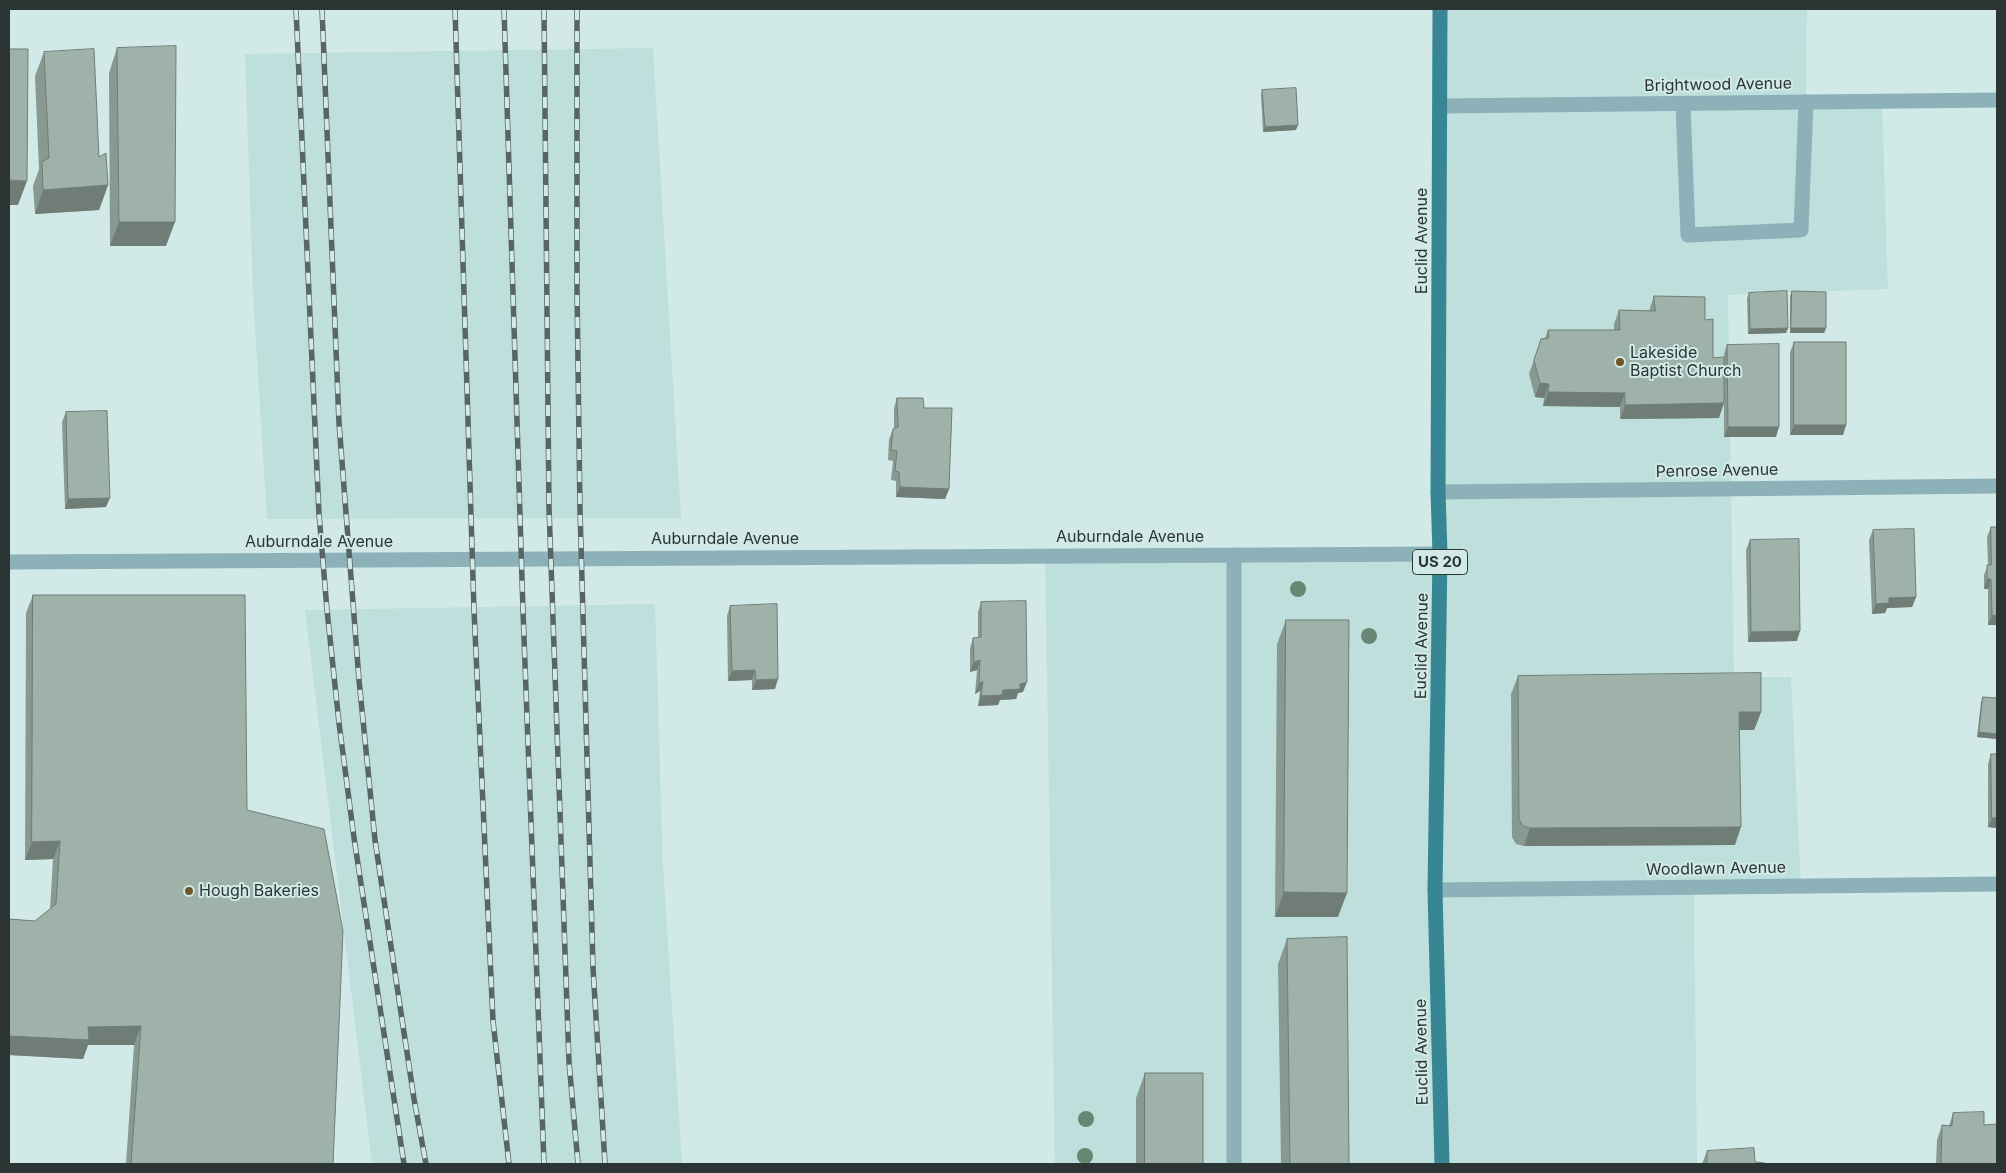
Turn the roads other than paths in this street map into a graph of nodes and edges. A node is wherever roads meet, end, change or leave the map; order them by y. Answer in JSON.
{"nodes":[{"id":1,"x":1440,"y":9,"type":"edge"},
{"id":2,"x":1997,"y":100,"type":"edge"},
{"id":3,"x":1806,"y":102,"type":"junction"},
{"id":4,"x":1683,"y":104,"type":"junction"},
{"id":5,"x":1440,"y":106,"type":"junction"},
{"id":6,"x":1997,"y":486,"type":"edge"},
{"id":7,"x":1438,"y":492,"type":"junction"},
{"id":8,"x":1440,"y":554,"type":"junction"},
{"id":9,"x":1234,"y":555,"type":"junction"},
{"id":10,"x":9,"y":562,"type":"edge"},
{"id":11,"x":1997,"y":884,"type":"edge"},
{"id":12,"x":1436,"y":890,"type":"junction"},
{"id":13,"x":1234,"y":1164,"type":"edge"},
{"id":14,"x":1442,"y":1164,"type":"edge"}],
"edges":[{"from":1,"to":5,"type":"main road","name":"Euclid Avenue","number":"US 20"},
{"from":2,"to":3,"type":"street","name":"Brightwood Avenue"},
{"from":3,"to":4,"type":"street","name":"Brightwood Avenue"},
{"from":3,"to":4,"type":"street"},
{"from":4,"to":5,"type":"street","name":"Brightwood Avenue"},
{"from":5,"to":7,"type":"main road","name":"Euclid Avenue","number":"US 20"},
{"from":6,"to":7,"type":"street","name":"Penrose Avenue"},
{"from":7,"to":8,"type":"main road","name":"Euclid Avenue","number":"US 20"},
{"from":8,"to":9,"type":"street","name":"Auburndale Avenue"},
{"from":8,"to":12,"type":"main road","name":"Euclid Avenue","number":"US 20"},
{"from":9,"to":10,"type":"street","name":"Auburndale Avenue"},
{"from":9,"to":13,"type":"street"},
{"from":11,"to":12,"type":"street","name":"Woodlawn Avenue"},
{"from":12,"to":14,"type":"main road","name":"Euclid Avenue","number":"US 20"}]}
